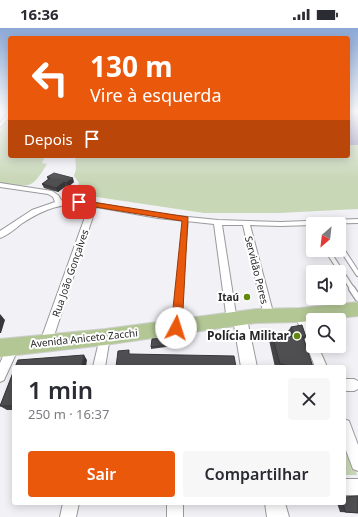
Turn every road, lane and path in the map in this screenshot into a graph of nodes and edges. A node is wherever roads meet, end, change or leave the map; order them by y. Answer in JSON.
{"nodes":[{"id":1,"x":0,"y":185,"type":"edge"},
{"id":2,"x":59,"y":203,"type":"junction"},
{"id":3,"x":93,"y":204,"type":"junction"},
{"id":4,"x":186,"y":219,"type":"junction"},
{"id":5,"x":358,"y":221,"type":"edge"},
{"id":6,"x":218,"y":222,"type":"junction"},
{"id":7,"x":346,"y":222,"type":"edge"},
{"id":8,"x":246,"y":223,"type":"junction"},
{"id":9,"x":306,"y":225,"type":"edge"},
{"id":10,"x":0,"y":235,"type":"edge"},
{"id":11,"x":346,"y":256,"type":"edge"},
{"id":12,"x":331,"y":257,"type":"edge"},
{"id":13,"x":358,"y":274,"type":"edge"},
{"id":14,"x":358,"y":307,"type":"edge"},
{"id":15,"x":300,"y":315,"type":"junction"},
{"id":16,"x":269,"y":316,"type":"junction"},
{"id":17,"x":236,"y":320,"type":"junction"},
{"id":18,"x":176,"y":328,"type":"junction"},
{"id":19,"x":105,"y":337,"type":"junction"},
{"id":20,"x":46,"y":342,"type":"junction"},
{"id":21,"x":7,"y":347,"type":"edge"},
{"id":22,"x":99,"y":365,"type":"edge"},
{"id":23,"x":248,"y":365,"type":"edge"},
{"id":24,"x":321,"y":365,"type":"edge"},
{"id":25,"x":0,"y":376,"type":"edge"},
{"id":26,"x":346,"y":431,"type":"edge"},
{"id":27,"x":358,"y":464,"type":"edge"},
{"id":28,"x":346,"y":487,"type":"edge"},
{"id":29,"x":358,"y":487,"type":"edge"},
{"id":30,"x":71,"y":505,"type":"edge"},
{"id":31,"x":175,"y":505,"type":"edge"},
{"id":32,"x":275,"y":505,"type":"edge"},
{"id":33,"x":68,"y":517,"type":"edge"},
{"id":34,"x":175,"y":517,"type":"edge"},
{"id":35,"x":278,"y":517,"type":"edge"}],
"edges":[{"from":1,"to":2,"type":"street"},
{"from":2,"to":3,"type":"street"},
{"from":2,"to":10,"type":"street"},
{"from":3,"to":4,"type":"street"},
{"from":3,"to":20,"type":"street","name":"Rua João Gonçalves"},
{"from":4,"to":6,"type":"street"},
{"from":4,"to":18,"type":"lane"},
{"from":5,"to":7,"type":"street"},
{"from":6,"to":8,"type":"street"},
{"from":6,"to":17,"type":"street"},
{"from":8,"to":9,"type":"street"},
{"from":8,"to":16,"type":"street","name":"Servidão Peres"},
{"from":11,"to":13,"type":"lane"},
{"from":12,"to":14,"type":"lane"},
{"from":14,"to":15,"type":"main road","name":"Avenida Aniceto Zacchi"},
{"from":15,"to":16,"type":"main road","name":"Avenida Aniceto Zacchi"},
{"from":15,"to":24,"type":"street"},
{"from":16,"to":17,"type":"main road","name":"Avenida Aniceto Zacchi"},
{"from":17,"to":18,"type":"main road","name":"Avenida Aniceto Zacchi"},
{"from":17,"to":23,"type":"street"},
{"from":18,"to":19,"type":"main road","name":"Avenida Aniceto Zacchi"},
{"from":19,"to":20,"type":"main road","name":"Avenida Aniceto Zacchi"},
{"from":19,"to":22,"type":"street"},
{"from":20,"to":21,"type":"main road","name":"Avenida Aniceto Zacchi"},
{"from":21,"to":25,"type":"street"},
{"from":26,"to":27,"type":"street"},
{"from":28,"to":29,"type":"street"},
{"from":30,"to":33,"type":"street"},
{"from":31,"to":34,"type":"street"},
{"from":32,"to":35,"type":"street"}]}
